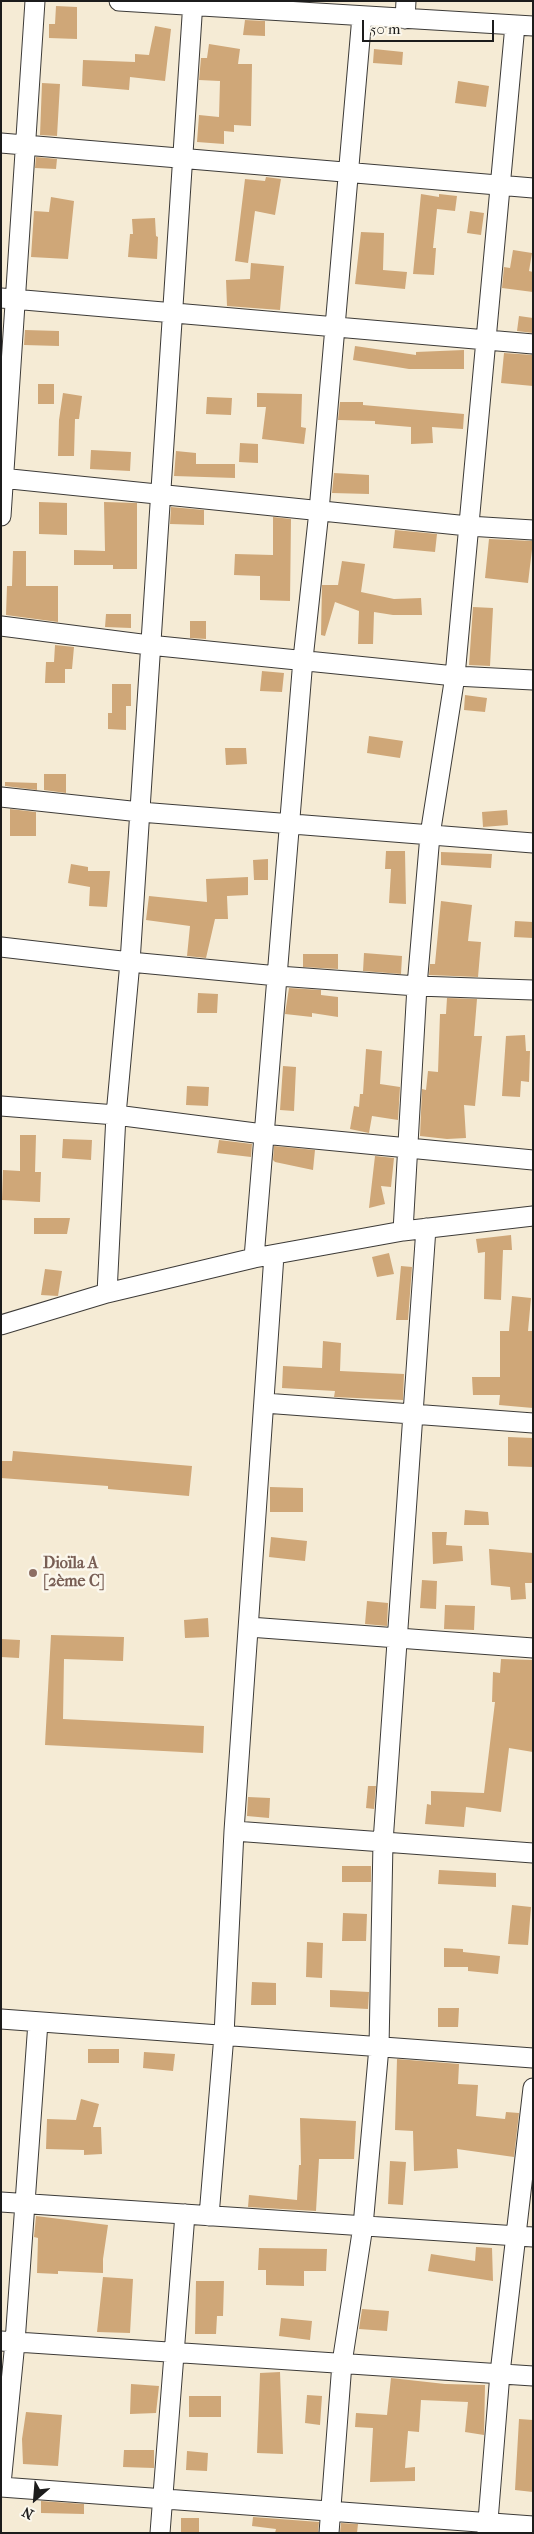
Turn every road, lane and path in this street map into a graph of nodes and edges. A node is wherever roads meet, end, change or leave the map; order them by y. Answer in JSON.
{"nodes":[{"id":1,"x":35,"y":1,"type":"edge"},
{"id":2,"x":119,"y":1,"type":"edge"},
{"id":3,"x":193,"y":3,"type":"edge"},
{"id":4,"x":406,"y":10,"type":"edge"},
{"id":5,"x":362,"y":16,"type":"junction"},
{"id":6,"x":524,"y":26,"type":"edge"},
{"id":7,"x":1,"y":143,"type":"edge"},
{"id":8,"x":26,"y":145,"type":"junction"},
{"id":9,"x":183,"y":158,"type":"junction"},
{"id":10,"x":349,"y":172,"type":"junction"},
{"id":11,"x":500,"y":185,"type":"junction"},
{"id":12,"x":533,"y":188,"type":"edge"},
{"id":13,"x":8,"y":299,"type":"edge"},
{"id":14,"x":173,"y":313,"type":"junction"},
{"id":15,"x":334,"y":327,"type":"junction"},
{"id":16,"x":485,"y":340,"type":"junction"},
{"id":17,"x":533,"y":344,"type":"edge"},
{"id":18,"x":2,"y":478,"type":"edge"},
{"id":19,"x":161,"y":494,"type":"junction"},
{"id":20,"x":319,"y":511,"type":"junction"},
{"id":21,"x":1,"y":516,"type":"edge"},
{"id":22,"x":468,"y":526,"type":"junction"},
{"id":23,"x":533,"y":530,"type":"edge"},
{"id":24,"x":1,"y":626,"type":"edge"},
{"id":25,"x":149,"y":645,"type":"junction"},
{"id":26,"x":303,"y":659,"type":"junction"},
{"id":27,"x":455,"y":676,"type":"junction"},
{"id":28,"x":533,"y":680,"type":"edge"},
{"id":29,"x":1,"y":797,"type":"edge"},
{"id":30,"x":140,"y":812,"type":"junction"},
{"id":31,"x":290,"y":823,"type":"junction"},
{"id":32,"x":430,"y":834,"type":"junction"},
{"id":33,"x":533,"y":843,"type":"edge"},
{"id":34,"x":1,"y":947,"type":"edge"},
{"id":35,"x":130,"y":962,"type":"junction"},
{"id":36,"x":278,"y":976,"type":"junction"},
{"id":37,"x":417,"y":986,"type":"junction"},
{"id":38,"x":533,"y":990,"type":"edge"},
{"id":39,"x":1,"y":1106,"type":"edge"},
{"id":40,"x":116,"y":1115,"type":"junction"},
{"id":41,"x":263,"y":1134,"type":"junction"},
{"id":42,"x":406,"y":1147,"type":"junction"},
{"id":43,"x":533,"y":1160,"type":"edge"},
{"id":44,"x":533,"y":1216,"type":"edge"},
{"id":45,"x":426,"y":1228,"type":"junction"},
{"id":46,"x":403,"y":1231,"type":"junction"},
{"id":47,"x":274,"y":1255,"type":"junction"},
{"id":48,"x":254,"y":1258,"type":"junction"},
{"id":49,"x":107,"y":1293,"type":"junction"},
{"id":50,"x":1,"y":1325,"type":"edge"},
{"id":51,"x":264,"y":1404,"type":"junction"},
{"id":52,"x":413,"y":1414,"type":"junction"},
{"id":53,"x":533,"y":1423,"type":"edge"},
{"id":54,"x":249,"y":1627,"type":"junction"},
{"id":55,"x":398,"y":1638,"type":"junction"},
{"id":56,"x":533,"y":1648,"type":"edge"},
{"id":57,"x":234,"y":1831,"type":"junction"},
{"id":58,"x":383,"y":1842,"type":"junction"},
{"id":59,"x":533,"y":1852,"type":"edge"},
{"id":60,"x":1,"y":2019,"type":"edge"},
{"id":61,"x":38,"y":2022,"type":"junction"},
{"id":62,"x":224,"y":2035,"type":"junction"},
{"id":63,"x":379,"y":2046,"type":"junction"},
{"id":64,"x":533,"y":2058,"type":"edge"},
{"id":65,"x":533,"y":2088,"type":"edge"},
{"id":66,"x":1,"y":2202,"type":"edge"},
{"id":67,"x":25,"y":2203,"type":"junction"},
{"id":68,"x":185,"y":2214,"type":"junction"},
{"id":69,"x":209,"y":2216,"type":"junction"},
{"id":70,"x":363,"y":2226,"type":"junction"},
{"id":71,"x":524,"y":2236,"type":"edge"},
{"id":72,"x":8,"y":2342,"type":"edge"},
{"id":73,"x":176,"y":2354,"type":"junction"},
{"id":74,"x":342,"y":2363,"type":"junction"},
{"id":75,"x":500,"y":2374,"type":"junction"},
{"id":76,"x":533,"y":2376,"type":"edge"},
{"id":77,"x":1,"y":2486,"type":"edge"},
{"id":78,"x":162,"y":2499,"type":"junction"},
{"id":79,"x":330,"y":2509,"type":"junction"},
{"id":80,"x":533,"y":2526,"type":"edge"},
{"id":81,"x":488,"y":2528,"type":"edge"},
{"id":82,"x":160,"y":2533,"type":"edge"},
{"id":83,"x":328,"y":2533,"type":"edge"}],
"edges":[{"from":1,"to":8,"type":"street"},
{"from":2,"to":3,"type":"street"},
{"from":3,"to":5,"type":"street"},
{"from":3,"to":9,"type":"street"},
{"from":4,"to":5,"type":"street"},
{"from":4,"to":6,"type":"street"},
{"from":5,"to":10,"type":"street"},
{"from":6,"to":11,"type":"street"},
{"from":7,"to":8,"type":"street"},
{"from":8,"to":9,"type":"street"},
{"from":8,"to":13,"type":"street"},
{"from":9,"to":10,"type":"street"},
{"from":9,"to":14,"type":"street"},
{"from":10,"to":11,"type":"street"},
{"from":10,"to":15,"type":"street"},
{"from":11,"to":12,"type":"street"},
{"from":11,"to":16,"type":"street"},
{"from":13,"to":14,"type":"street"},
{"from":13,"to":18,"type":"street"},
{"from":14,"to":15,"type":"street"},
{"from":14,"to":19,"type":"street"},
{"from":15,"to":16,"type":"street"},
{"from":15,"to":20,"type":"street"},
{"from":16,"to":17,"type":"street"},
{"from":16,"to":22,"type":"street"},
{"from":18,"to":19,"type":"street"},
{"from":18,"to":21,"type":"street"},
{"from":19,"to":20,"type":"street"},
{"from":19,"to":25,"type":"street"},
{"from":20,"to":22,"type":"street"},
{"from":20,"to":26,"type":"street"},
{"from":22,"to":23,"type":"street"},
{"from":22,"to":27,"type":"street"},
{"from":24,"to":25,"type":"street"},
{"from":25,"to":26,"type":"street"},
{"from":25,"to":30,"type":"street"},
{"from":26,"to":27,"type":"street"},
{"from":26,"to":31,"type":"street"},
{"from":27,"to":28,"type":"street"},
{"from":27,"to":32,"type":"street"},
{"from":29,"to":30,"type":"street"},
{"from":30,"to":31,"type":"street"},
{"from":30,"to":35,"type":"street"},
{"from":31,"to":32,"type":"street"},
{"from":31,"to":36,"type":"street"},
{"from":32,"to":33,"type":"street"},
{"from":32,"to":37,"type":"street"},
{"from":34,"to":35,"type":"street"},
{"from":35,"to":36,"type":"street"},
{"from":35,"to":40,"type":"street"},
{"from":36,"to":37,"type":"street"},
{"from":36,"to":41,"type":"street"},
{"from":37,"to":38,"type":"street"},
{"from":37,"to":42,"type":"street"},
{"from":39,"to":40,"type":"street"},
{"from":40,"to":41,"type":"street"},
{"from":40,"to":49,"type":"street"},
{"from":41,"to":42,"type":"street"},
{"from":41,"to":48,"type":"street"},
{"from":42,"to":43,"type":"street"},
{"from":42,"to":46,"type":"street"},
{"from":44,"to":45,"type":"street"},
{"from":45,"to":46,"type":"street"},
{"from":45,"to":52,"type":"street"},
{"from":46,"to":47,"type":"street"},
{"from":47,"to":48,"type":"street"},
{"from":47,"to":51,"type":"street"},
{"from":48,"to":49,"type":"street"},
{"from":49,"to":50,"type":"street"},
{"from":51,"to":52,"type":"street"},
{"from":51,"to":54,"type":"street"},
{"from":52,"to":53,"type":"street"},
{"from":52,"to":55,"type":"street"},
{"from":54,"to":55,"type":"street"},
{"from":54,"to":57,"type":"street"},
{"from":55,"to":56,"type":"street"},
{"from":55,"to":58,"type":"street"},
{"from":57,"to":58,"type":"street"},
{"from":57,"to":62,"type":"street"},
{"from":58,"to":59,"type":"street"},
{"from":58,"to":63,"type":"street"},
{"from":60,"to":61,"type":"street"},
{"from":61,"to":62,"type":"street"},
{"from":61,"to":67,"type":"street"},
{"from":62,"to":63,"type":"street"},
{"from":62,"to":69,"type":"street"},
{"from":63,"to":64,"type":"street"},
{"from":63,"to":70,"type":"street"},
{"from":65,"to":71,"type":"street"},
{"from":66,"to":67,"type":"street"},
{"from":67,"to":68,"type":"street"},
{"from":67,"to":72,"type":"street"},
{"from":68,"to":69,"type":"street"},
{"from":68,"to":73,"type":"street"},
{"from":69,"to":70,"type":"street"},
{"from":70,"to":71,"type":"street"},
{"from":70,"to":74,"type":"street"},
{"from":71,"to":75,"type":"street"},
{"from":72,"to":73,"type":"street"},
{"from":72,"to":77,"type":"street"},
{"from":73,"to":74,"type":"street"},
{"from":73,"to":78,"type":"street"},
{"from":74,"to":75,"type":"street"},
{"from":74,"to":79,"type":"street"},
{"from":75,"to":76,"type":"street"},
{"from":75,"to":81,"type":"street"},
{"from":77,"to":78,"type":"street"},
{"from":78,"to":79,"type":"street"},
{"from":78,"to":82,"type":"street"},
{"from":79,"to":81,"type":"street"},
{"from":79,"to":83,"type":"street"},
{"from":80,"to":81,"type":"street"}]}
